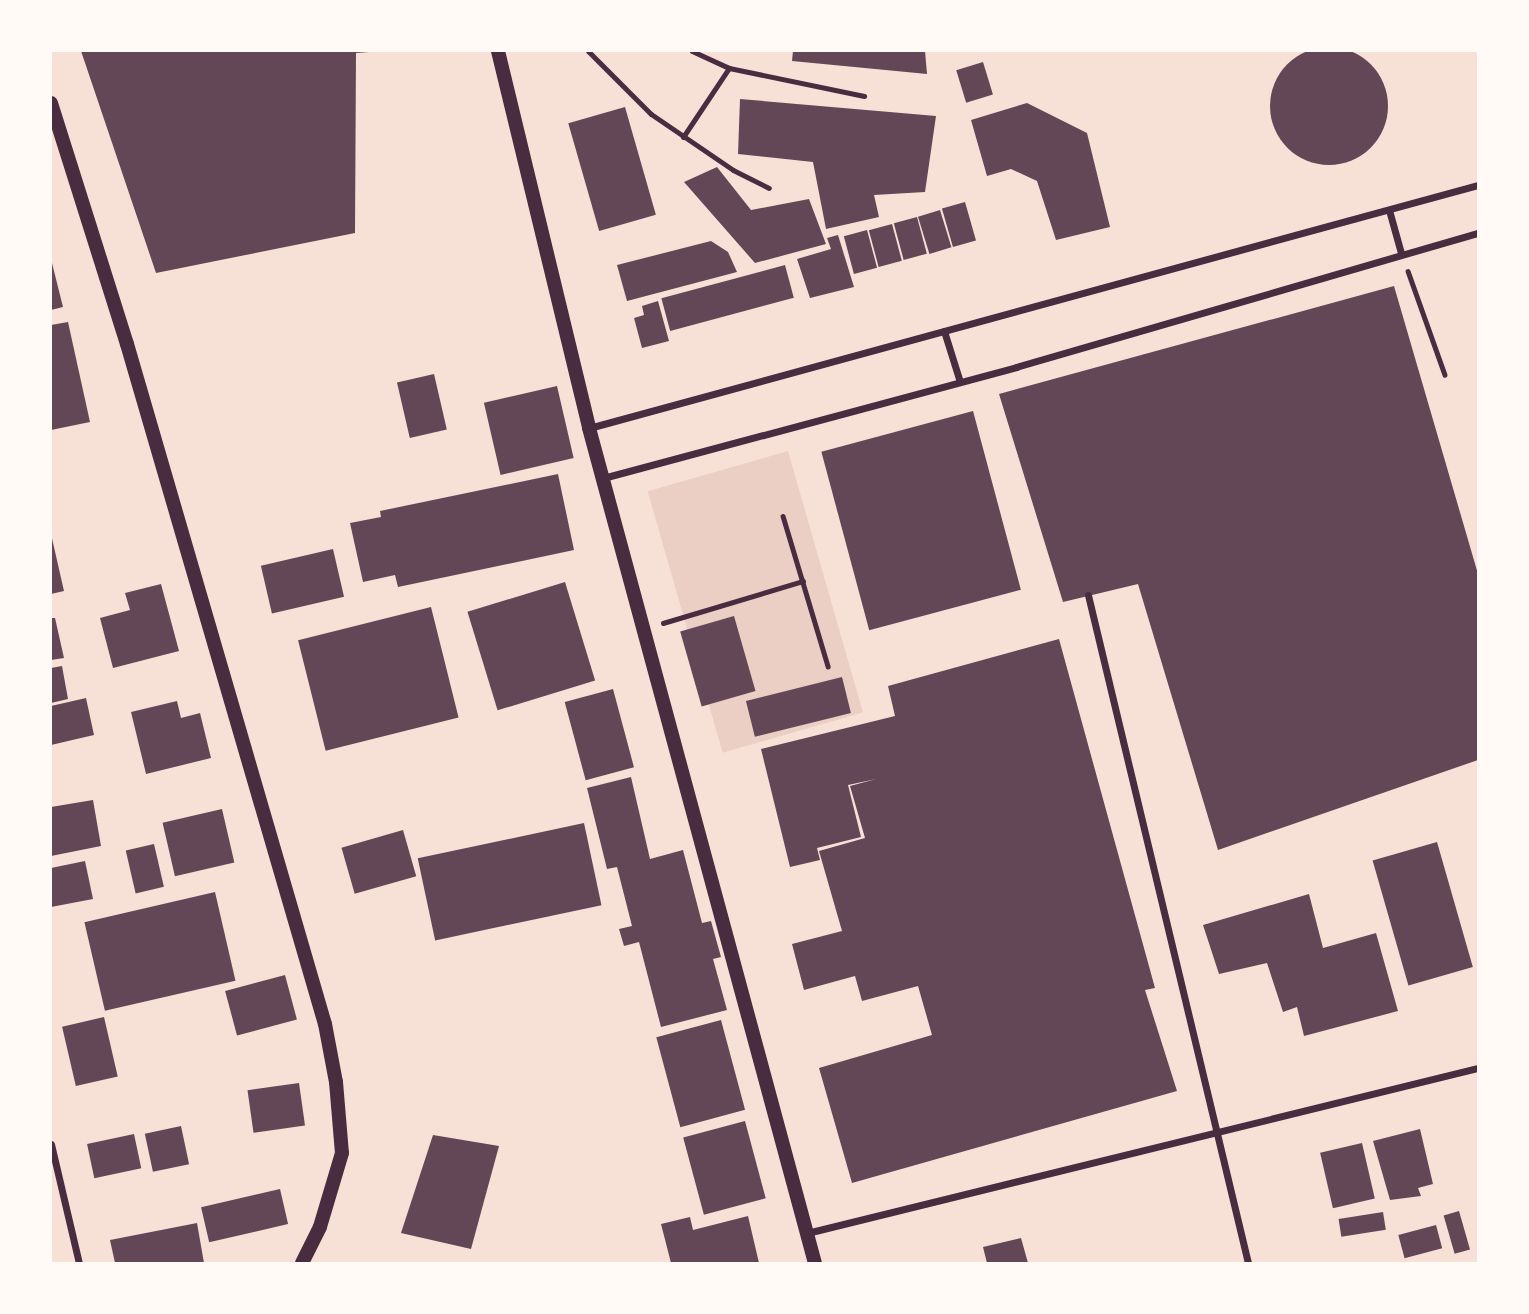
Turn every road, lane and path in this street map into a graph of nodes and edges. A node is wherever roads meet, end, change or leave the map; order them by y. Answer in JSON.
{"nodes":[{"id":1,"x":498,"y":51,"type":"edge"},
{"id":2,"x":588,"y":51,"type":"edge"},
{"id":3,"x":692,"y":51,"type":"edge"},
{"id":4,"x":729,"y":68,"type":"junction"},
{"id":5,"x":864,"y":96,"type":"dead end"},
{"id":6,"x":51,"y":103,"type":"edge"},
{"id":7,"x":683,"y":137,"type":"junction"},
{"id":8,"x":1478,"y":185,"type":"edge"},
{"id":9,"x":769,"y":188,"type":"dead end"},
{"id":10,"x":1389,"y":210,"type":"junction"},
{"id":11,"x":1478,"y":233,"type":"edge"},
{"id":12,"x":1401,"y":253,"type":"junction"},
{"id":13,"x":944,"y":331,"type":"junction"},
{"id":14,"x":1445,"y":375,"type":"dead end"},
{"id":15,"x":960,"y":382,"type":"junction"},
{"id":16,"x":589,"y":428,"type":"junction"},
{"id":17,"x":603,"y":479,"type":"junction"},
{"id":18,"x":783,"y":516,"type":"dead end"},
{"id":19,"x":803,"y":581,"type":"junction"},
{"id":20,"x":1088,"y":595,"type":"dead end"},
{"id":21,"x":642,"y":630,"type":"junction"},
{"id":22,"x":828,"y":666,"type":"dead end"},
{"id":23,"x":1478,"y":1068,"type":"edge"},
{"id":24,"x":1216,"y":1135,"type":"junction"},
{"id":25,"x":51,"y":1144,"type":"edge"},
{"id":26,"x":807,"y":1233,"type":"junction"},
{"id":27,"x":79,"y":1263,"type":"edge"},
{"id":28,"x":302,"y":1263,"type":"edge"},
{"id":29,"x":816,"y":1263,"type":"edge"},
{"id":30,"x":1248,"y":1263,"type":"edge"}],
"edges":[{"from":1,"to":16,"type":"main road"},
{"from":2,"to":7,"type":"lane"},
{"from":3,"to":4,"type":"lane"},
{"from":4,"to":5,"type":"lane"},
{"from":4,"to":7,"type":"lane"},
{"from":6,"to":28,"type":"main road"},
{"from":7,"to":9,"type":"lane"},
{"from":8,"to":10,"type":"street"},
{"from":10,"to":12,"type":"street"},
{"from":10,"to":13,"type":"street"},
{"from":11,"to":12,"type":"street"},
{"from":12,"to":14,"type":"path"},
{"from":12,"to":15,"type":"street"},
{"from":13,"to":15,"type":"street"},
{"from":13,"to":16,"type":"street"},
{"from":15,"to":17,"type":"street"},
{"from":16,"to":17,"type":"main road"},
{"from":17,"to":21,"type":"main road"},
{"from":18,"to":19,"type":"path"},
{"from":19,"to":21,"type":"path"},
{"from":19,"to":22,"type":"path"},
{"from":20,"to":24,"type":"street"},
{"from":21,"to":26,"type":"main road"},
{"from":23,"to":24,"type":"street"},
{"from":24,"to":26,"type":"street"},
{"from":24,"to":30,"type":"street"},
{"from":25,"to":27,"type":"street"},
{"from":26,"to":29,"type":"main road"}]}
